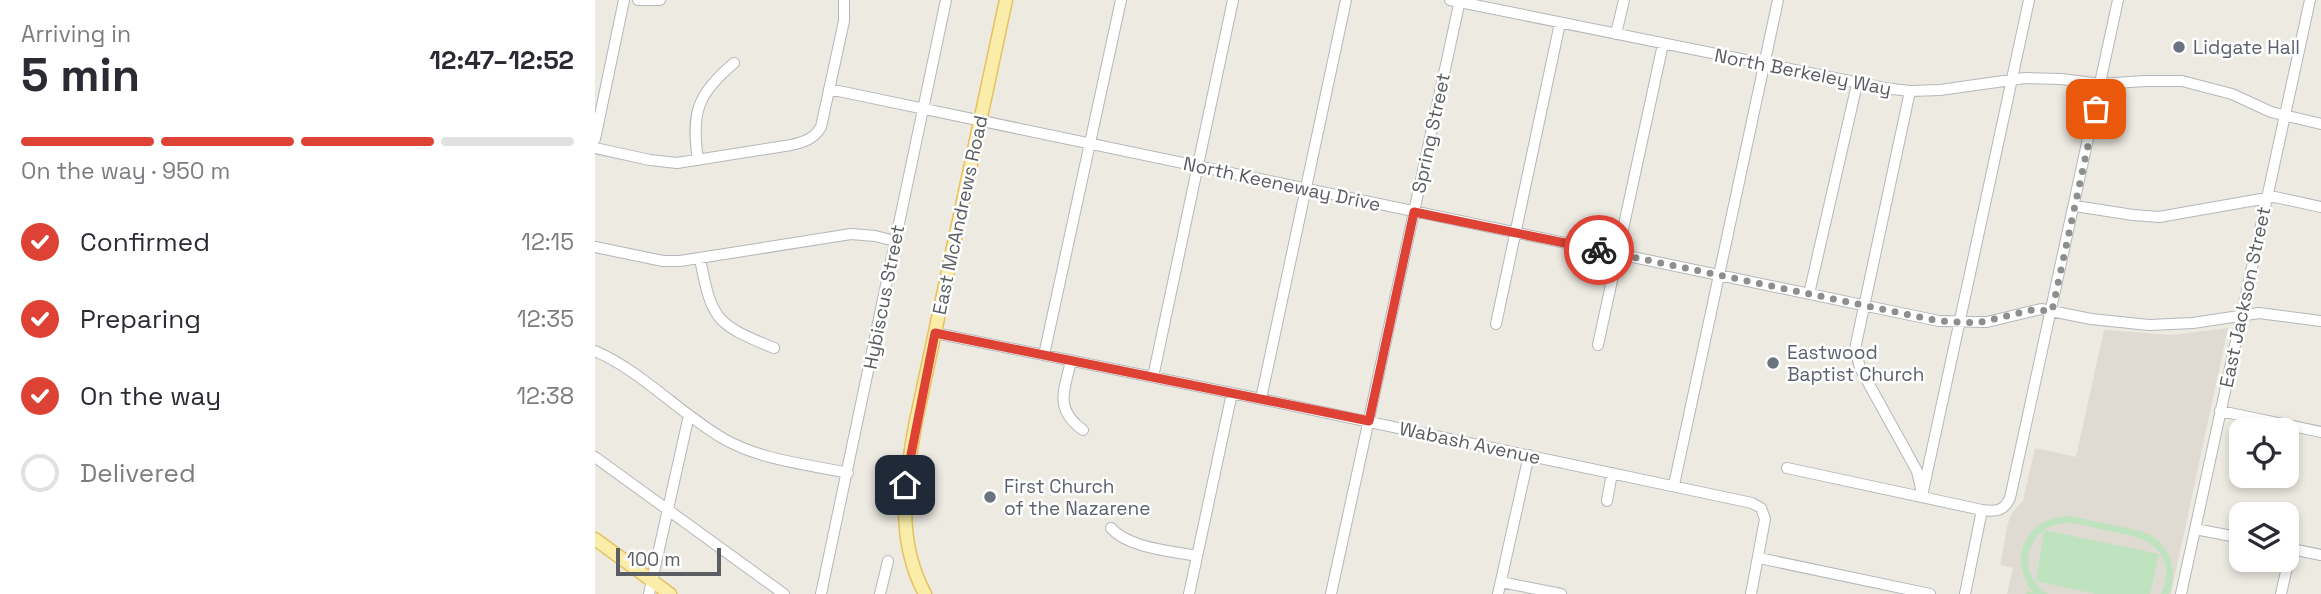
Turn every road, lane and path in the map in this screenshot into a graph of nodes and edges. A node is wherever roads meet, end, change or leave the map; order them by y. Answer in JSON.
{"nodes":[{"id":1,"x":624,"y":0,"type":"edge"},
{"id":2,"x":638,"y":0,"type":"edge"},
{"id":3,"x":660,"y":0,"type":"edge"},
{"id":4,"x":844,"y":0,"type":"edge"},
{"id":5,"x":946,"y":0,"type":"edge"},
{"id":6,"x":1006,"y":0,"type":"edge"},
{"id":7,"x":1121,"y":0,"type":"edge"},
{"id":8,"x":1233,"y":0,"type":"edge"},
{"id":9,"x":1346,"y":0,"type":"edge"},
{"id":10,"x":1624,"y":0,"type":"edge"},
{"id":11,"x":1777,"y":0,"type":"edge"},
{"id":12,"x":2029,"y":0,"type":"edge"},
{"id":13,"x":2118,"y":0,"type":"edge"},
{"id":14,"x":2310,"y":0,"type":"edge"},
{"id":15,"x":1456,"y":1,"type":"edge"},
{"id":16,"x":1560,"y":23,"type":"junction"},
{"id":17,"x":1616,"y":34,"type":"junction"},
{"id":18,"x":1663,"y":44,"type":"junction"},
{"id":19,"x":734,"y":63,"type":"dead end"},
{"id":20,"x":1763,"y":65,"type":"junction"},
{"id":21,"x":2011,"y":80,"type":"junction"},
{"id":22,"x":1857,"y":84,"type":"junction"},
{"id":23,"x":2101,"y":85,"type":"junction"},
{"id":24,"x":829,"y":89,"type":"junction"},
{"id":25,"x":1910,"y":91,"type":"junction"},
{"id":26,"x":923,"y":109,"type":"junction"},
{"id":27,"x":2284,"y":116,"type":"junction"},
{"id":28,"x":981,"y":121,"type":"junction"},
{"id":29,"x":2321,"y":124,"type":"edge"},
{"id":30,"x":595,"y":139,"type":"edge"},
{"id":31,"x":1089,"y":145,"type":"junction"},
{"id":32,"x":595,"y":148,"type":"edge"},
{"id":33,"x":698,"y":160,"type":"junction"},
{"id":34,"x":1198,"y":167,"type":"junction"},
{"id":35,"x":1306,"y":189,"type":"junction"},
{"id":36,"x":2267,"y":198,"type":"junction"},
{"id":37,"x":2075,"y":206,"type":"junction"},
{"id":38,"x":2321,"y":207,"type":"edge"},
{"id":39,"x":1414,"y":212,"type":"junction"},
{"id":40,"x":1515,"y":232,"type":"junction"},
{"id":41,"x":895,"y":241,"type":"junction"},
{"id":42,"x":595,"y":247,"type":"edge"},
{"id":43,"x":1618,"y":254,"type":"junction"},
{"id":44,"x":700,"y":259,"type":"junction"},
{"id":45,"x":1718,"y":275,"type":"junction"},
{"id":46,"x":1809,"y":294,"type":"junction"},
{"id":47,"x":1864,"y":305,"type":"junction"},
{"id":48,"x":2052,"y":311,"type":"junction"},
{"id":49,"x":2241,"y":315,"type":"junction"},
{"id":50,"x":2321,"y":321,"type":"edge"},
{"id":51,"x":1960,"y":322,"type":"junction"},
{"id":52,"x":1496,"y":324,"type":"dead end"},
{"id":53,"x":935,"y":333,"type":"junction"},
{"id":54,"x":1598,"y":345,"type":"dead end"},
{"id":55,"x":774,"y":348,"type":"dead end"},
{"id":56,"x":595,"y":351,"type":"edge"},
{"id":57,"x":1044,"y":355,"type":"junction"},
{"id":58,"x":1071,"y":360,"type":"junction"},
{"id":59,"x":1153,"y":377,"type":"junction"},
{"id":60,"x":1232,"y":393,"type":"junction"},
{"id":61,"x":1261,"y":399,"type":"junction"},
{"id":62,"x":2221,"y":411,"type":"junction"},
{"id":63,"x":689,"y":415,"type":"junction"},
{"id":64,"x":1369,"y":421,"type":"junction"},
{"id":65,"x":1083,"y":430,"type":"dead end"},
{"id":66,"x":2321,"y":432,"type":"edge"},
{"id":67,"x":1529,"y":455,"type":"junction"},
{"id":68,"x":595,"y":457,"type":"edge"},
{"id":69,"x":1787,"y":468,"type":"dead end"},
{"id":70,"x":848,"y":473,"type":"junction"},
{"id":71,"x":1612,"y":473,"type":"junction"},
{"id":72,"x":1674,"y":485,"type":"junction"},
{"id":73,"x":1922,"y":496,"type":"junction"},
{"id":74,"x":1607,"y":501,"type":"dead end"},
{"id":75,"x":667,"y":510,"type":"junction"},
{"id":76,"x":1982,"y":510,"type":"junction"},
{"id":77,"x":1111,"y":528,"type":"dead end"},
{"id":78,"x":2195,"y":528,"type":"junction"},
{"id":79,"x":2229,"y":535,"type":"edge"},
{"id":80,"x":595,"y":539,"type":"edge"},
{"id":81,"x":2299,"y":551,"type":"edge"},
{"id":82,"x":2321,"y":555,"type":"edge"},
{"id":83,"x":1197,"y":556,"type":"junction"},
{"id":84,"x":1759,"y":558,"type":"junction"},
{"id":85,"x":888,"y":561,"type":"dead end"},
{"id":86,"x":2285,"y":572,"type":"edge"},
{"id":87,"x":652,"y":580,"type":"junction"},
{"id":88,"x":1501,"y":582,"type":"junction"},
{"id":89,"x":649,"y":594,"type":"edge"},
{"id":90,"x":670,"y":594,"type":"edge"},
{"id":91,"x":785,"y":594,"type":"edge"},
{"id":92,"x":821,"y":594,"type":"edge"},
{"id":93,"x":880,"y":594,"type":"edge"},
{"id":94,"x":925,"y":594,"type":"edge"},
{"id":95,"x":1189,"y":594,"type":"edge"},
{"id":96,"x":1331,"y":594,"type":"edge"},
{"id":97,"x":1498,"y":594,"type":"edge"},
{"id":98,"x":1561,"y":594,"type":"edge"},
{"id":99,"x":1751,"y":594,"type":"edge"},
{"id":100,"x":1930,"y":594,"type":"edge"},
{"id":101,"x":1965,"y":594,"type":"edge"},
{"id":102,"x":2181,"y":594,"type":"edge"},
{"id":103,"x":2281,"y":594,"type":"edge"}],
"edges":[{"from":1,"to":30,"type":"street"},
{"from":2,"to":3,"type":"street"},
{"from":4,"to":24,"type":"street"},
{"from":5,"to":26,"type":"street","name":"Hybiscus Street"},
{"from":6,"to":28,"type":"main road","name":"East McAndrews Road"},
{"from":7,"to":31,"type":"street"},
{"from":8,"to":34,"type":"street"},
{"from":9,"to":35,"type":"street"},
{"from":10,"to":17,"type":"street"},
{"from":11,"to":20,"type":"street"},
{"from":12,"to":21,"type":"street"},
{"from":13,"to":23,"type":"street"},
{"from":14,"to":27,"type":"street","name":"East Jackson Street"},
{"from":15,"to":16,"type":"street","name":"North Berkeley Way"},
{"from":15,"to":39,"type":"street","name":"Spring Street"},
{"from":16,"to":17,"type":"street","name":"North Berkeley Way"},
{"from":16,"to":40,"type":"street"},
{"from":17,"to":18,"type":"street","name":"North Berkeley Way"},
{"from":18,"to":20,"type":"street","name":"North Berkeley Way"},
{"from":18,"to":43,"type":"street"},
{"from":19,"to":33,"type":"street"},
{"from":20,"to":22,"type":"street","name":"North Berkeley Way"},
{"from":20,"to":45,"type":"street"},
{"from":21,"to":23,"type":"street","name":"North Berkeley Way"},
{"from":21,"to":25,"type":"street","name":"North Berkeley Way"},
{"from":21,"to":51,"type":"street"},
{"from":22,"to":25,"type":"street","name":"North Berkeley Way"},
{"from":22,"to":46,"type":"street"},
{"from":23,"to":27,"type":"street","name":"North Berkeley Way"},
{"from":23,"to":37,"type":"street"},
{"from":24,"to":26,"type":"street","name":"North Keeneway Drive"},
{"from":24,"to":33,"type":"street"},
{"from":25,"to":47,"type":"street"},
{"from":26,"to":28,"type":"street","name":"North Keeneway Drive"},
{"from":26,"to":41,"type":"street","name":"Hybiscus Street"},
{"from":27,"to":29,"type":"street","name":"North Berkeley Way"},
{"from":27,"to":36,"type":"street","name":"East Jackson Street"},
{"from":28,"to":31,"type":"street","name":"North Keeneway Drive"},
{"from":28,"to":53,"type":"main road","name":"East McAndrews Road"},
{"from":31,"to":34,"type":"street","name":"North Keeneway Drive"},
{"from":31,"to":57,"type":"street"},
{"from":32,"to":33,"type":"street"},
{"from":34,"to":35,"type":"street","name":"North Keeneway Drive"},
{"from":34,"to":59,"type":"street"},
{"from":35,"to":39,"type":"street","name":"North Keeneway Drive"},
{"from":35,"to":61,"type":"street"},
{"from":36,"to":37,"type":"street"},
{"from":36,"to":38,"type":"street"},
{"from":36,"to":49,"type":"street","name":"East Jackson Street"},
{"from":37,"to":48,"type":"street"},
{"from":39,"to":40,"type":"street","name":"North Keeneway Drive"},
{"from":39,"to":64,"type":"street","name":"Spring Street"},
{"from":40,"to":43,"type":"street","name":"North Keeneway Drive"},
{"from":40,"to":52,"type":"street"},
{"from":41,"to":44,"type":"street"},
{"from":41,"to":70,"type":"street","name":"Hybiscus Street"},
{"from":42,"to":44,"type":"street"},
{"from":43,"to":45,"type":"street","name":"North Keeneway Drive"},
{"from":43,"to":54,"type":"street"},
{"from":44,"to":55,"type":"street"},
{"from":45,"to":46,"type":"street","name":"North Keeneway Drive"},
{"from":45,"to":72,"type":"street"},
{"from":46,"to":47,"type":"street","name":"North Keeneway Drive"},
{"from":47,"to":51,"type":"street","name":"North Keeneway Drive"},
{"from":47,"to":73,"type":"street"},
{"from":48,"to":49,"type":"street","name":"North Keeneway Drive"},
{"from":48,"to":51,"type":"street","name":"North Keeneway Drive"},
{"from":48,"to":76,"type":"street"},
{"from":49,"to":50,"type":"street","name":"North Keeneway Drive"},
{"from":49,"to":62,"type":"street","name":"East Jackson Street"},
{"from":51,"to":73,"type":"street"},
{"from":53,"to":57,"type":"street","name":"Wabash Avenue"},
{"from":53,"to":94,"type":"main road","name":"East McAndrews Road"},
{"from":56,"to":63,"type":"street"},
{"from":57,"to":58,"type":"street","name":"Wabash Avenue"},
{"from":58,"to":59,"type":"street","name":"Wabash Avenue"},
{"from":58,"to":65,"type":"street"},
{"from":59,"to":60,"type":"street","name":"Wabash Avenue"},
{"from":60,"to":61,"type":"street","name":"Wabash Avenue"},
{"from":60,"to":83,"type":"street"},
{"from":61,"to":64,"type":"street","name":"Wabash Avenue"},
{"from":62,"to":66,"type":"street"},
{"from":62,"to":78,"type":"street","name":"East Jackson Street"},
{"from":63,"to":70,"type":"street"},
{"from":63,"to":75,"type":"street"},
{"from":64,"to":67,"type":"street","name":"Wabash Avenue"},
{"from":64,"to":96,"type":"street","name":"Spring Street"},
{"from":67,"to":71,"type":"street","name":"Wabash Avenue"},
{"from":67,"to":88,"type":"street"},
{"from":68,"to":75,"type":"street"},
{"from":69,"to":73,"type":"street"},
{"from":70,"to":92,"type":"street","name":"Hybiscus Street"},
{"from":71,"to":72,"type":"street","name":"Wabash Avenue"},
{"from":71,"to":74,"type":"street"},
{"from":72,"to":84,"type":"street","name":"Wabash Avenue"},
{"from":73,"to":76,"type":"street"},
{"from":75,"to":87,"type":"street"},
{"from":75,"to":91,"type":"street"},
{"from":76,"to":101,"type":"street"},
{"from":77,"to":83,"type":"street"},
{"from":78,"to":79,"type":"street"},
{"from":78,"to":102,"type":"street","name":"East Jackson Street"},
{"from":80,"to":87,"type":"main road"},
{"from":81,"to":82,"type":"street"},
{"from":83,"to":95,"type":"street"},
{"from":84,"to":99,"type":"street"},
{"from":84,"to":100,"type":"street"},
{"from":85,"to":93,"type":"street"},
{"from":86,"to":103,"type":"street"},
{"from":87,"to":89,"type":"street"},
{"from":87,"to":90,"type":"main road"},
{"from":88,"to":97,"type":"street"},
{"from":88,"to":98,"type":"street"}]}
